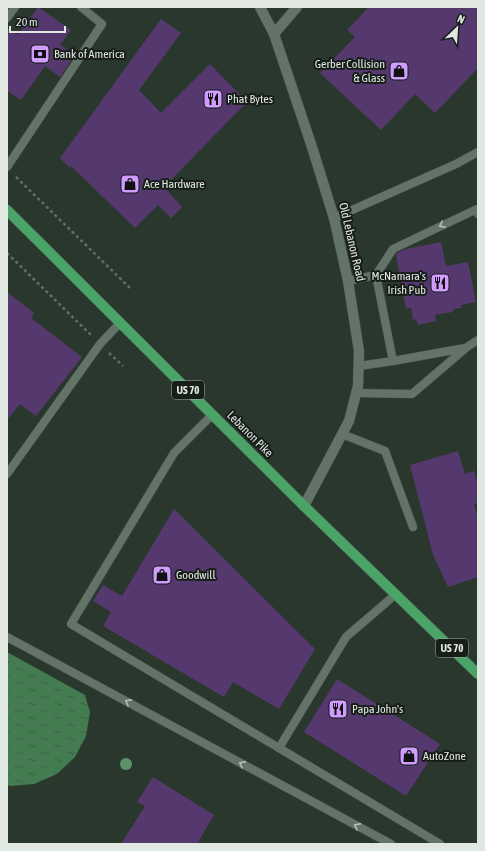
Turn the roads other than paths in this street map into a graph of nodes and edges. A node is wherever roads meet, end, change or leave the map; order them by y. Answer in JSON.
{"nodes":[{"id":1,"x":15,"y":7,"type":"edge"},
{"id":2,"x":81,"y":7,"type":"edge"},
{"id":3,"x":260,"y":7,"type":"edge"},
{"id":4,"x":297,"y":7,"type":"edge"},
{"id":5,"x":7,"y":18,"type":"edge"},
{"id":6,"x":274,"y":34,"type":"junction"},
{"id":7,"x":478,"y":152,"type":"edge"},
{"id":8,"x":10,"y":170,"type":"edge"},
{"id":9,"x":478,"y":211,"type":"edge"},
{"id":10,"x":8,"y":212,"type":"edge"},
{"id":11,"x":334,"y":218,"type":"junction"},
{"id":12,"x":376,"y":275,"type":"junction"},
{"id":13,"x":348,"y":281,"type":"junction"},
{"id":14,"x":120,"y":323,"type":"junction"},
{"id":15,"x":478,"y":340,"type":"edge"},
{"id":16,"x":467,"y":347,"type":"junction"},
{"id":17,"x":393,"y":361,"type":"junction"},
{"id":18,"x":359,"y":366,"type":"junction"},
{"id":19,"x":356,"y":393,"type":"junction"},
{"id":20,"x":212,"y":415,"type":"junction"},
{"id":21,"x":342,"y":434,"type":"junction"},
{"id":22,"x":7,"y":474,"type":"edge"},
{"id":23,"x":304,"y":506,"type":"junction"},
{"id":24,"x":413,"y":527,"type":"dead end"},
{"id":25,"x":396,"y":594,"type":"junction"},
{"id":26,"x":7,"y":637,"type":"edge"},
{"id":27,"x":478,"y":674,"type":"edge"},
{"id":28,"x":279,"y":748,"type":"junction"},
{"id":29,"x":391,"y":844,"type":"edge"},
{"id":30,"x":440,"y":844,"type":"edge"}],
"edges":[{"from":1,"to":5,"type":"lane"},
{"from":2,"to":8,"type":"lane"},
{"from":3,"to":6,"type":"street","name":"Old Lebanon Road"},
{"from":4,"to":6,"type":"street"},
{"from":6,"to":11,"type":"street","name":"Old Lebanon Road"},
{"from":7,"to":11,"type":"lane"},
{"from":9,"to":12,"type":"lane","one_way":true},
{"from":10,"to":14,"type":"main road","name":"Lebanon Pike","number":"US 70"},
{"from":11,"to":13,"type":"street","name":"Old Lebanon Road"},
{"from":12,"to":13,"type":"lane"},
{"from":12,"to":17,"type":"lane"},
{"from":13,"to":18,"type":"street","name":"Old Lebanon Road"},
{"from":14,"to":20,"type":"main road","name":"Lebanon Pike","number":"US 70"},
{"from":14,"to":22,"type":"lane"},
{"from":15,"to":16,"type":"lane"},
{"from":16,"to":17,"type":"lane"},
{"from":16,"to":19,"type":"lane"},
{"from":17,"to":18,"type":"lane"},
{"from":18,"to":19,"type":"street","name":"Old Lebanon Road"},
{"from":19,"to":21,"type":"street","name":"Old Lebanon Road"},
{"from":20,"to":23,"type":"main road","name":"Lebanon Pike","number":"US 70"},
{"from":20,"to":28,"type":"lane"},
{"from":21,"to":23,"type":"street","name":"Old Lebanon Road"},
{"from":21,"to":24,"type":"lane"},
{"from":23,"to":25,"type":"main road","name":"Lebanon Pike","number":"US 70"},
{"from":25,"to":27,"type":"main road","name":"Lebanon Pike","number":"US 70"},
{"from":25,"to":28,"type":"lane"},
{"from":29,"to":26,"type":"lane","one_way":true},
{"from":28,"to":30,"type":"lane"}]}
